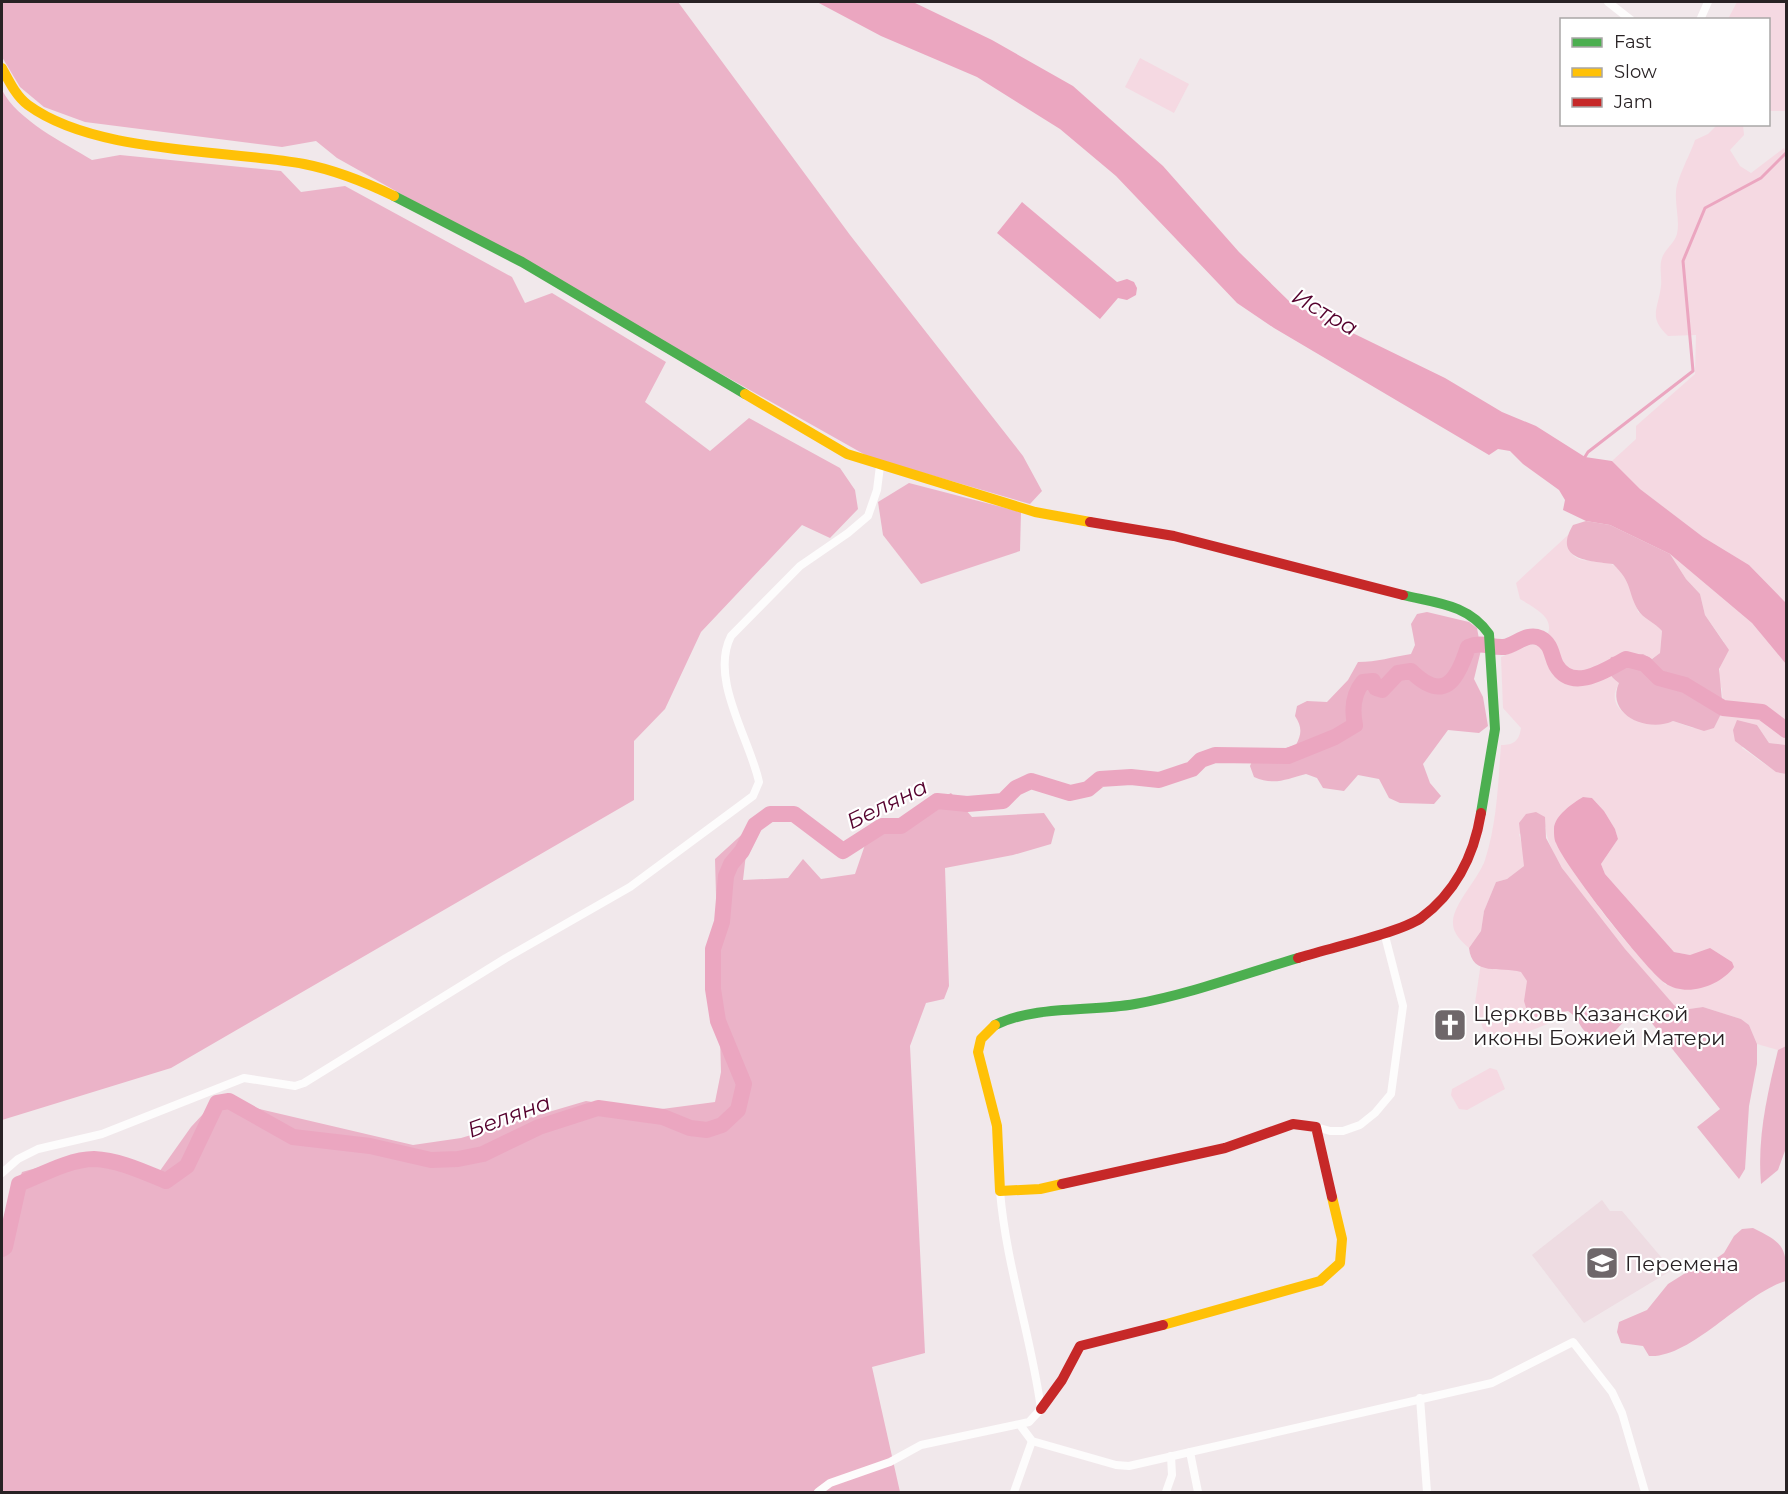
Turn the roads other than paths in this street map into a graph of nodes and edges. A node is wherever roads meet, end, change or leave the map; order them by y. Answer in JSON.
{"nodes":[{"id":1,"x":1608,"y":2,"type":"edge"},
{"id":2,"x":1708,"y":2,"type":"edge"},
{"id":3,"x":1628,"y":18,"type":"edge"},
{"id":4,"x":1701,"y":18,"type":"edge"},
{"id":5,"x":2,"y":68,"type":"edge"},
{"id":6,"x":880,"y":466,"type":"junction"},
{"id":7,"x":1384,"y":932,"type":"junction"},
{"id":8,"x":1316,"y":1127,"type":"junction"},
{"id":9,"x":2,"y":1173,"type":"edge"},
{"id":10,"x":1000,"y":1191,"type":"junction"},
{"id":11,"x":1420,"y":1398,"type":"junction"},
{"id":12,"x":1041,"y":1408,"type":"junction"},
{"id":13,"x":1020,"y":1425,"type":"junction"},
{"id":14,"x":1032,"y":1441,"type":"junction"},
{"id":15,"x":1190,"y":1452,"type":"junction"},
{"id":16,"x":1171,"y":1456,"type":"junction"},
{"id":17,"x":818,"y":1492,"type":"edge"},
{"id":18,"x":1014,"y":1492,"type":"edge"},
{"id":19,"x":1166,"y":1492,"type":"edge"},
{"id":20,"x":1198,"y":1492,"type":"edge"},
{"id":21,"x":1427,"y":1492,"type":"edge"},
{"id":22,"x":1645,"y":1492,"type":"edge"}],
"edges":[{"from":1,"to":3,"type":"street"},
{"from":2,"to":4,"type":"street"},
{"from":5,"to":6,"type":"street"},
{"from":6,"to":7,"type":"street"},
{"from":6,"to":9,"type":"street"},
{"from":7,"to":8,"type":"street"},
{"from":7,"to":10,"type":"street"},
{"from":8,"to":10,"type":"street"},
{"from":8,"to":12,"type":"street"},
{"from":10,"to":12,"type":"street"},
{"from":11,"to":15,"type":"street"},
{"from":11,"to":21,"type":"street"},
{"from":11,"to":22,"type":"street"},
{"from":12,"to":13,"type":"street"},
{"from":13,"to":14,"type":"street"},
{"from":13,"to":17,"type":"street"},
{"from":14,"to":16,"type":"street"},
{"from":14,"to":18,"type":"street"},
{"from":15,"to":16,"type":"street"},
{"from":15,"to":20,"type":"street"},
{"from":16,"to":19,"type":"street"}]}
